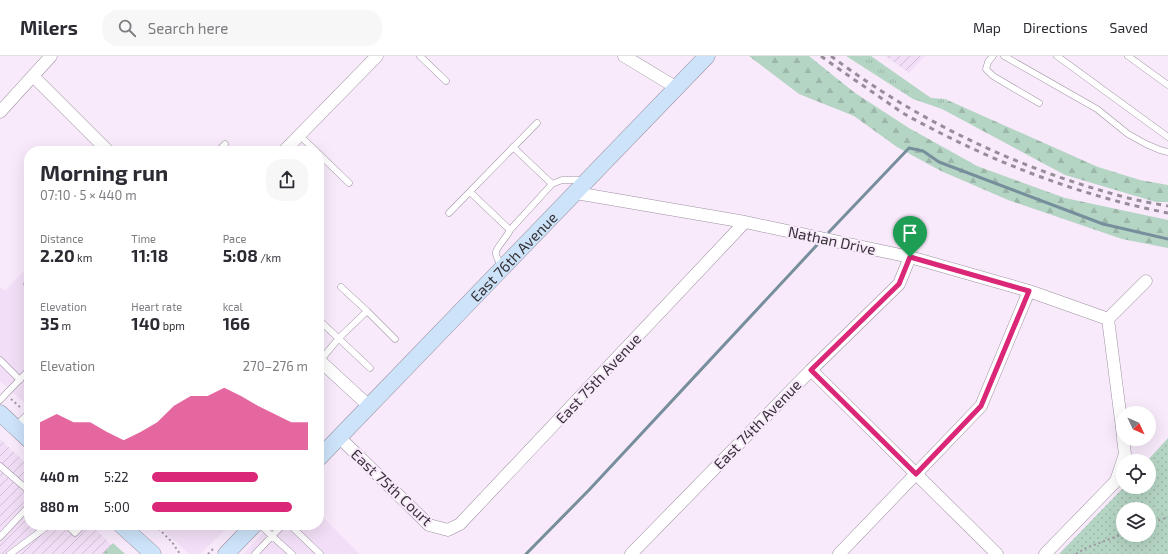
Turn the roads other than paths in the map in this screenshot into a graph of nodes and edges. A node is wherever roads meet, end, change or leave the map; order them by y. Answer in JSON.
{"nodes":[{"id":1,"x":51,"y":56,"type":"edge"},
{"id":2,"x":376,"y":56,"type":"edge"},
{"id":3,"x":420,"y":56,"type":"edge"},
{"id":4,"x":624,"y":56,"type":"edge"},
{"id":5,"x":708,"y":56,"type":"edge"},
{"id":6,"x":993,"y":56,"type":"edge"},
{"id":7,"x":1004,"y":56,"type":"edge"},
{"id":8,"x":1057,"y":56,"type":"edge"},
{"id":9,"x":1128,"y":56,"type":"edge"},
{"id":10,"x":33,"y":76,"type":"junction"},
{"id":11,"x":446,"y":81,"type":"dead end"},
{"id":12,"x":1168,"y":85,"type":"edge"},
{"id":13,"x":677,"y":88,"type":"junction"},
{"id":14,"x":1039,"y":103,"type":"dead end"},
{"id":15,"x":0,"y":112,"type":"edge"},
{"id":16,"x":537,"y":123,"type":"dead end"},
{"id":17,"x":299,"y":135,"type":"junction"},
{"id":18,"x":1168,"y":138,"type":"edge"},
{"id":19,"x":103,"y":146,"type":"edge"},
{"id":20,"x":289,"y":146,"type":"edge"},
{"id":21,"x":311,"y":146,"type":"edge"},
{"id":22,"x":513,"y":147,"type":"junction"},
{"id":23,"x":1168,"y":152,"type":"edge"},
{"id":24,"x":324,"y":159,"type":"edge"},
{"id":25,"x":588,"y":180,"type":"junction"},
{"id":26,"x":349,"y":183,"type":"dead end"},
{"id":27,"x":552,"y":184,"type":"junction"},
{"id":28,"x":470,"y":192,"type":"junction"},
{"id":29,"x":576,"y":193,"type":"junction"},
{"id":30,"x":449,"y":213,"type":"dead end"},
{"id":31,"x":745,"y":222,"type":"junction"},
{"id":32,"x":510,"y":230,"type":"junction"},
{"id":33,"x":910,"y":257,"type":"junction"},
{"id":34,"x":503,"y":268,"type":"junction"},
{"id":35,"x":1146,"y":281,"type":"dead end"},
{"id":36,"x":341,"y":287,"type":"dead end"},
{"id":37,"x":1029,"y":291,"type":"junction"},
{"id":38,"x":367,"y":311,"type":"junction"},
{"id":39,"x":1108,"y":319,"type":"junction"},
{"id":40,"x":324,"y":324,"type":"edge"},
{"id":41,"x":340,"y":338,"type":"junction"},
{"id":42,"x":395,"y":339,"type":"dead end"},
{"id":43,"x":324,"y":356,"type":"edge"},
{"id":44,"x":0,"y":360,"type":"edge"},
{"id":45,"x":324,"y":366,"type":"edge"},
{"id":46,"x":370,"y":368,"type":"dead end"},
{"id":47,"x":811,"y":370,"type":"junction"},
{"id":48,"x":24,"y":376,"type":"edge"},
{"id":49,"x":20,"y":380,"type":"junction"},
{"id":50,"x":0,"y":400,"type":"edge"},
{"id":51,"x":369,"y":406,"type":"junction"},
{"id":52,"x":1119,"y":406,"type":"edge"},
{"id":53,"x":0,"y":413,"type":"edge"},
{"id":54,"x":24,"y":418,"type":"edge"},
{"id":55,"x":17,"y":429,"type":"junction"},
{"id":56,"x":24,"y":435,"type":"edge"},
{"id":57,"x":339,"y":437,"type":"junction"},
{"id":58,"x":1124,"y":446,"type":"edge"},
{"id":59,"x":324,"y":453,"type":"edge"},
{"id":60,"x":0,"y":466,"type":"edge"},
{"id":61,"x":916,"y":474,"type":"junction"},
{"id":62,"x":24,"y":487,"type":"edge"},
{"id":63,"x":24,"y":511,"type":"edge"},
{"id":64,"x":42,"y":530,"type":"edge"},
{"id":65,"x":127,"y":530,"type":"edge"},
{"id":66,"x":249,"y":530,"type":"edge"},
{"id":67,"x":265,"y":530,"type":"edge"},
{"id":68,"x":278,"y":530,"type":"edge"},
{"id":69,"x":295,"y":530,"type":"edge"},
{"id":70,"x":448,"y":530,"type":"joint"},
{"id":71,"x":272,"y":536,"type":"junction"},
{"id":72,"x":0,"y":537,"type":"edge"},
{"id":73,"x":10,"y":554,"type":"edge"},
{"id":74,"x":153,"y":554,"type":"edge"},
{"id":75,"x":226,"y":554,"type":"edge"},
{"id":76,"x":255,"y":554,"type":"edge"},
{"id":77,"x":292,"y":554,"type":"edge"},
{"id":78,"x":320,"y":554,"type":"edge"},
{"id":79,"x":631,"y":554,"type":"edge"},
{"id":80,"x":839,"y":554,"type":"edge"},
{"id":81,"x":997,"y":554,"type":"edge"},
{"id":82,"x":1046,"y":554,"type":"edge"}],
"edges":[{"from":1,"to":10,"type":"street"},
{"from":2,"to":17,"type":"street"},
{"from":3,"to":11,"type":"lane"},
{"from":4,"to":13,"type":"street"},
{"from":5,"to":13,"type":"street","name":"East 76th Avenue"},
{"from":6,"to":14,"type":"lane"},
{"from":7,"to":23,"type":"lane"},
{"from":8,"to":18,"type":"lane"},
{"from":9,"to":12,"type":"lane"},
{"from":10,"to":15,"type":"street"},
{"from":10,"to":19,"type":"street"},
{"from":13,"to":25,"type":"street","name":"East 76th Avenue"},
{"from":16,"to":22,"type":"lane"},
{"from":17,"to":20,"type":"street"},
{"from":17,"to":21,"type":"lane"},
{"from":22,"to":27,"type":"lane"},
{"from":22,"to":28,"type":"lane"},
{"from":24,"to":26,"type":"lane"},
{"from":25,"to":27,"type":"lane"},
{"from":25,"to":29,"type":"street","name":"East 76th Avenue"},
{"from":27,"to":32,"type":"lane"},
{"from":28,"to":30,"type":"lane"},
{"from":28,"to":32,"type":"lane"},
{"from":29,"to":31,"type":"street","name":"Nathan Drive"},
{"from":29,"to":34,"type":"street","name":"East 76th Avenue"},
{"from":31,"to":33,"type":"street","name":"Nathan Drive"},
{"from":31,"to":70,"type":"street","name":"East 75th Avenue"},
{"from":32,"to":34,"type":"lane"},
{"from":33,"to":37,"type":"street","name":"Nathan Drive"},
{"from":33,"to":47,"type":"street","name":"East 74th Avenue"},
{"from":34,"to":51,"type":"street","name":"East 76th Avenue"},
{"from":35,"to":39,"type":"street"},
{"from":36,"to":38,"type":"lane"},
{"from":37,"to":39,"type":"street","name":"Nathan Drive"},
{"from":37,"to":61,"type":"street"},
{"from":38,"to":41,"type":"lane"},
{"from":38,"to":42,"type":"lane"},
{"from":39,"to":52,"type":"street"},
{"from":40,"to":41,"type":"lane"},
{"from":41,"to":43,"type":"lane"},
{"from":41,"to":46,"type":"lane"},
{"from":44,"to":49,"type":"lane"},
{"from":45,"to":51,"type":"street"},
{"from":47,"to":61,"type":"street"},
{"from":47,"to":79,"type":"street","name":"East 74th Avenue"},
{"from":48,"to":49,"type":"lane"},
{"from":49,"to":50,"type":"lane"},
{"from":51,"to":57,"type":"street","name":"East 76th Avenue"},
{"from":53,"to":55,"type":"street"},
{"from":54,"to":55,"type":"street"},
{"from":55,"to":56,"type":"street"},
{"from":57,"to":59,"type":"street","name":"East 76th Avenue"},
{"from":57,"to":70,"type":"street","name":"East 75th Court"},
{"from":58,"to":82,"type":"street"},
{"from":60,"to":62,"type":"lane"},
{"from":61,"to":80,"type":"street"},
{"from":61,"to":81,"type":"street"},
{"from":63,"to":72,"type":"lane"},
{"from":64,"to":73,"type":"lane"},
{"from":65,"to":74,"type":"street"},
{"from":66,"to":75,"type":"street"},
{"from":67,"to":71,"type":"lane"},
{"from":68,"to":71,"type":"lane"},
{"from":69,"to":78,"type":"lane"},
{"from":71,"to":76,"type":"lane"},
{"from":71,"to":77,"type":"lane"}]}
